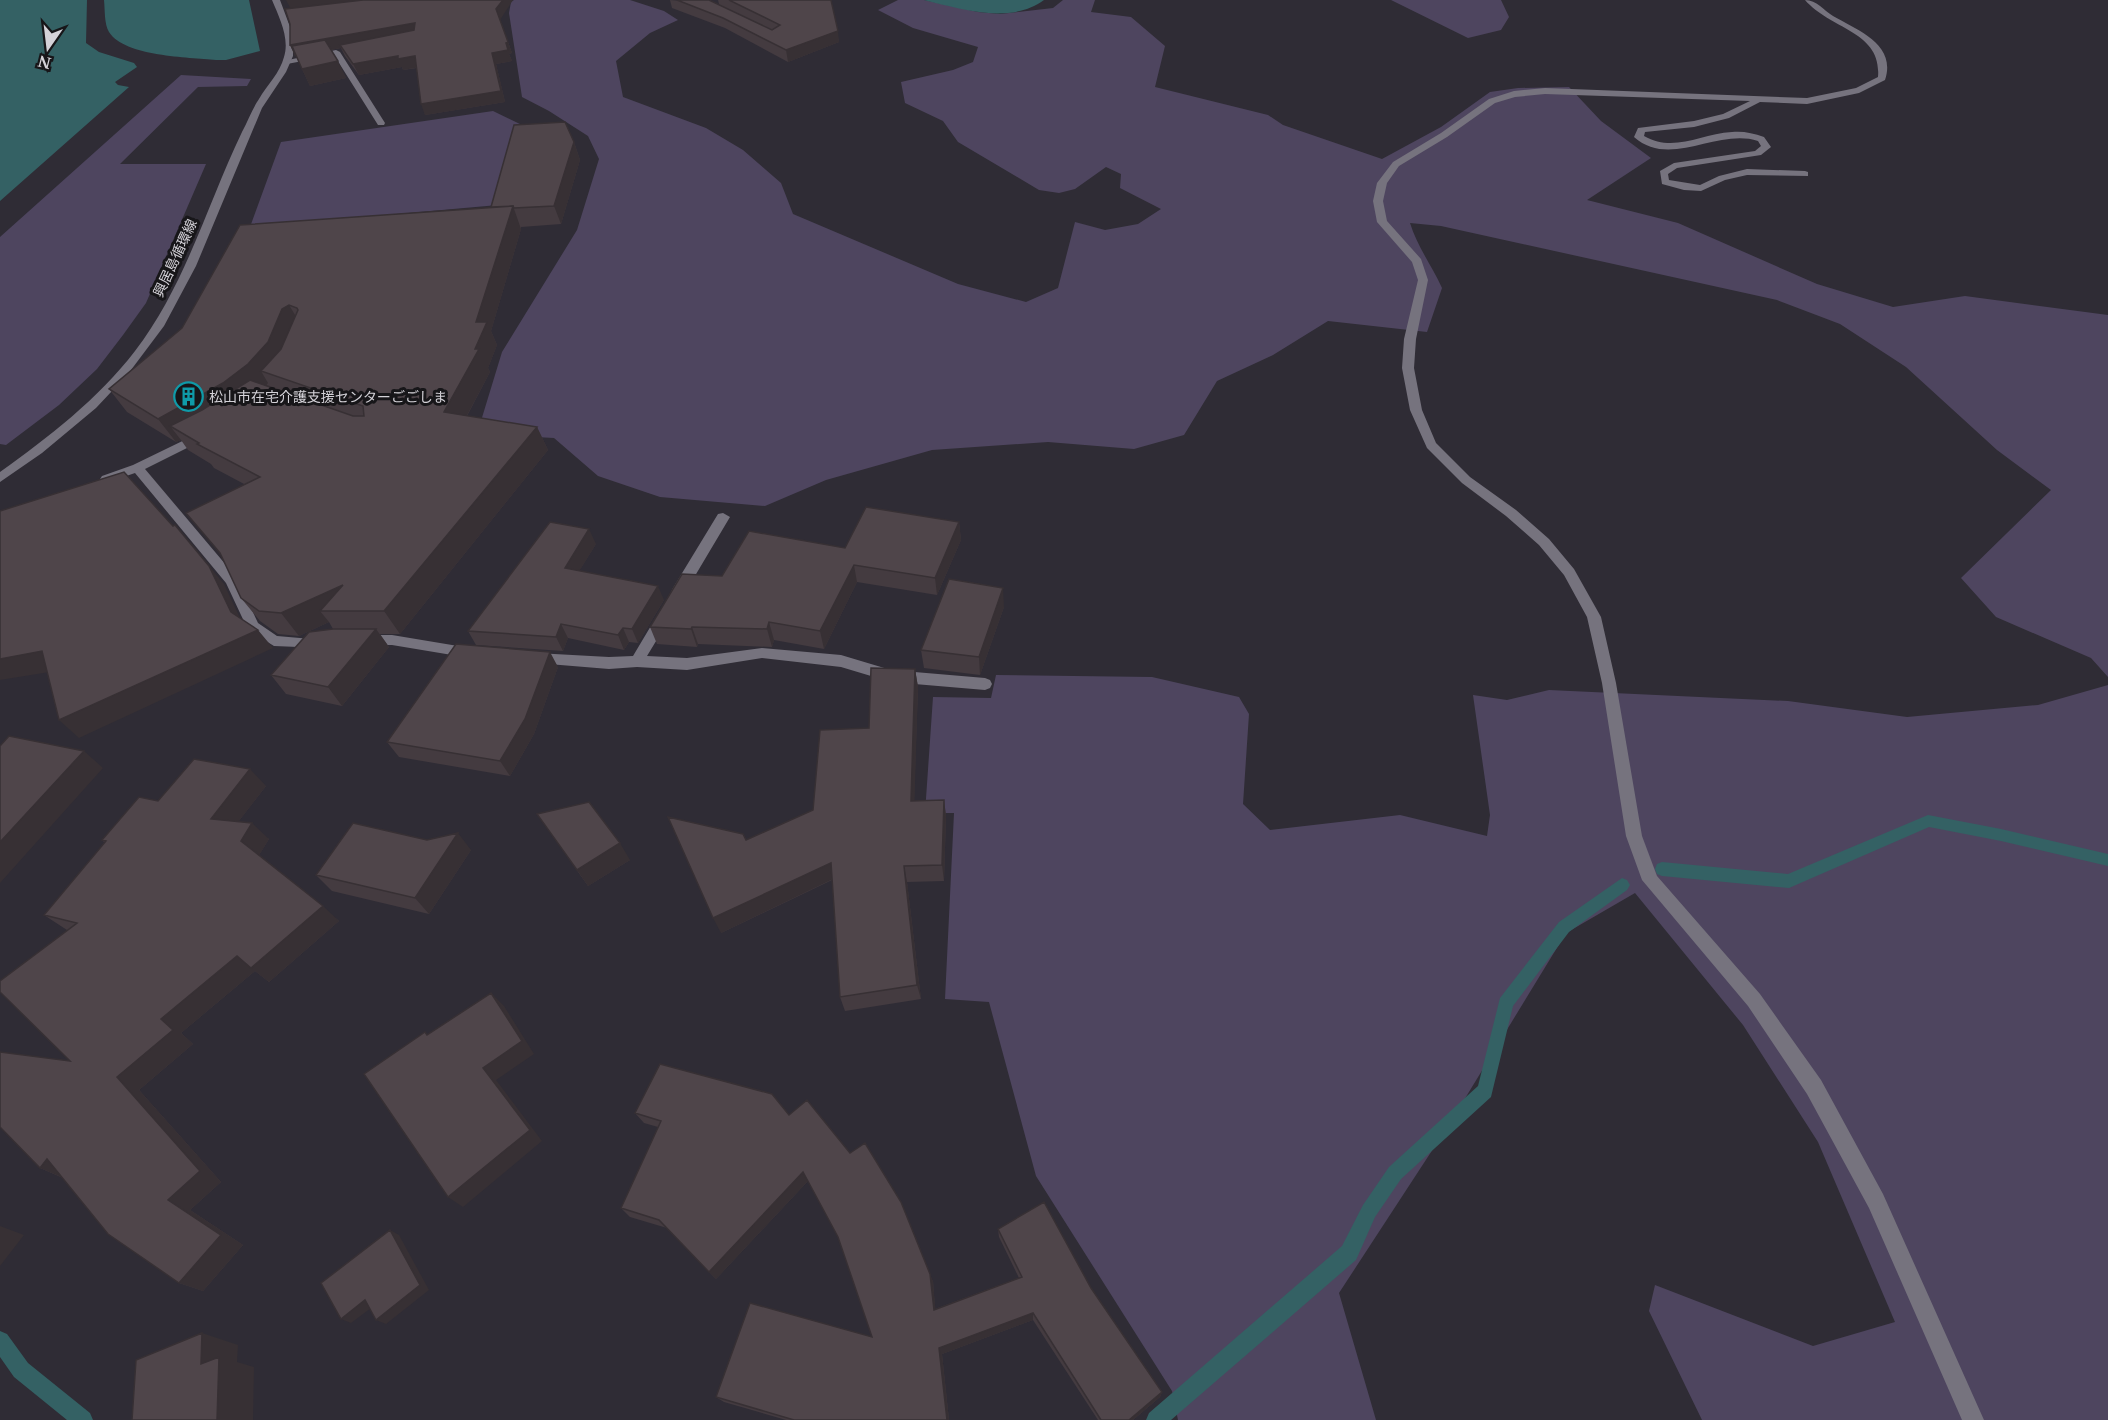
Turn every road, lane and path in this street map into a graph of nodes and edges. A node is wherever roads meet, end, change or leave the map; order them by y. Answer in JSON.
{"nodes":[{"id":1,"x":276,"y":0,"type":"edge"},
{"id":2,"x":1809,"y":0,"type":"edge"},
{"id":3,"x":295,"y":14,"type":"edge"},
{"id":4,"x":283,"y":16,"type":"junction"},
{"id":5,"x":347,"y":50,"type":"edge"},
{"id":6,"x":336,"y":52,"type":"junction"},
{"id":7,"x":287,"y":61,"type":"junction"},
{"id":8,"x":1757,"y":98,"type":"junction"},
{"id":9,"x":381,"y":123,"type":"dead end"},
{"id":10,"x":1805,"y":174,"type":"dead end"},
{"id":11,"x":214,"y":429,"type":"edge"},
{"id":12,"x":137,"y":468,"type":"junction"},
{"id":13,"x":0,"y":478,"type":"edge"},
{"id":14,"x":96,"y":483,"type":"edge"},
{"id":15,"x":723,"y":517,"type":"dead end"},
{"id":16,"x":347,"y":640,"type":"edge"},
{"id":17,"x":328,"y":642,"type":"edge"},
{"id":18,"x":486,"y":654,"type":"edge"},
{"id":19,"x":519,"y":657,"type":"edge"},
{"id":20,"x":637,"y":661,"type":"junction"},
{"id":21,"x":985,"y":684,"type":"dead end"},
{"id":22,"x":1973,"y":1420,"type":"edge"}],
"edges":[{"from":1,"to":4,"type":"street"},
{"from":2,"to":8,"type":"street"},
{"from":3,"to":4,"type":"street"},
{"from":4,"to":7,"type":"street"},
{"from":5,"to":6,"type":"street"},
{"from":6,"to":7,"type":"street"},
{"from":6,"to":9,"type":"street"},
{"from":7,"to":13,"type":"street","name":"興居島循環線"},
{"from":8,"to":10,"type":"street"},
{"from":8,"to":22,"type":"street"},
{"from":11,"to":12,"type":"street"},
{"from":12,"to":14,"type":"street"},
{"from":12,"to":17,"type":"street"},
{"from":15,"to":20,"type":"street"},
{"from":16,"to":18,"type":"street"},
{"from":19,"to":20,"type":"street"},
{"from":20,"to":21,"type":"street"}]}
